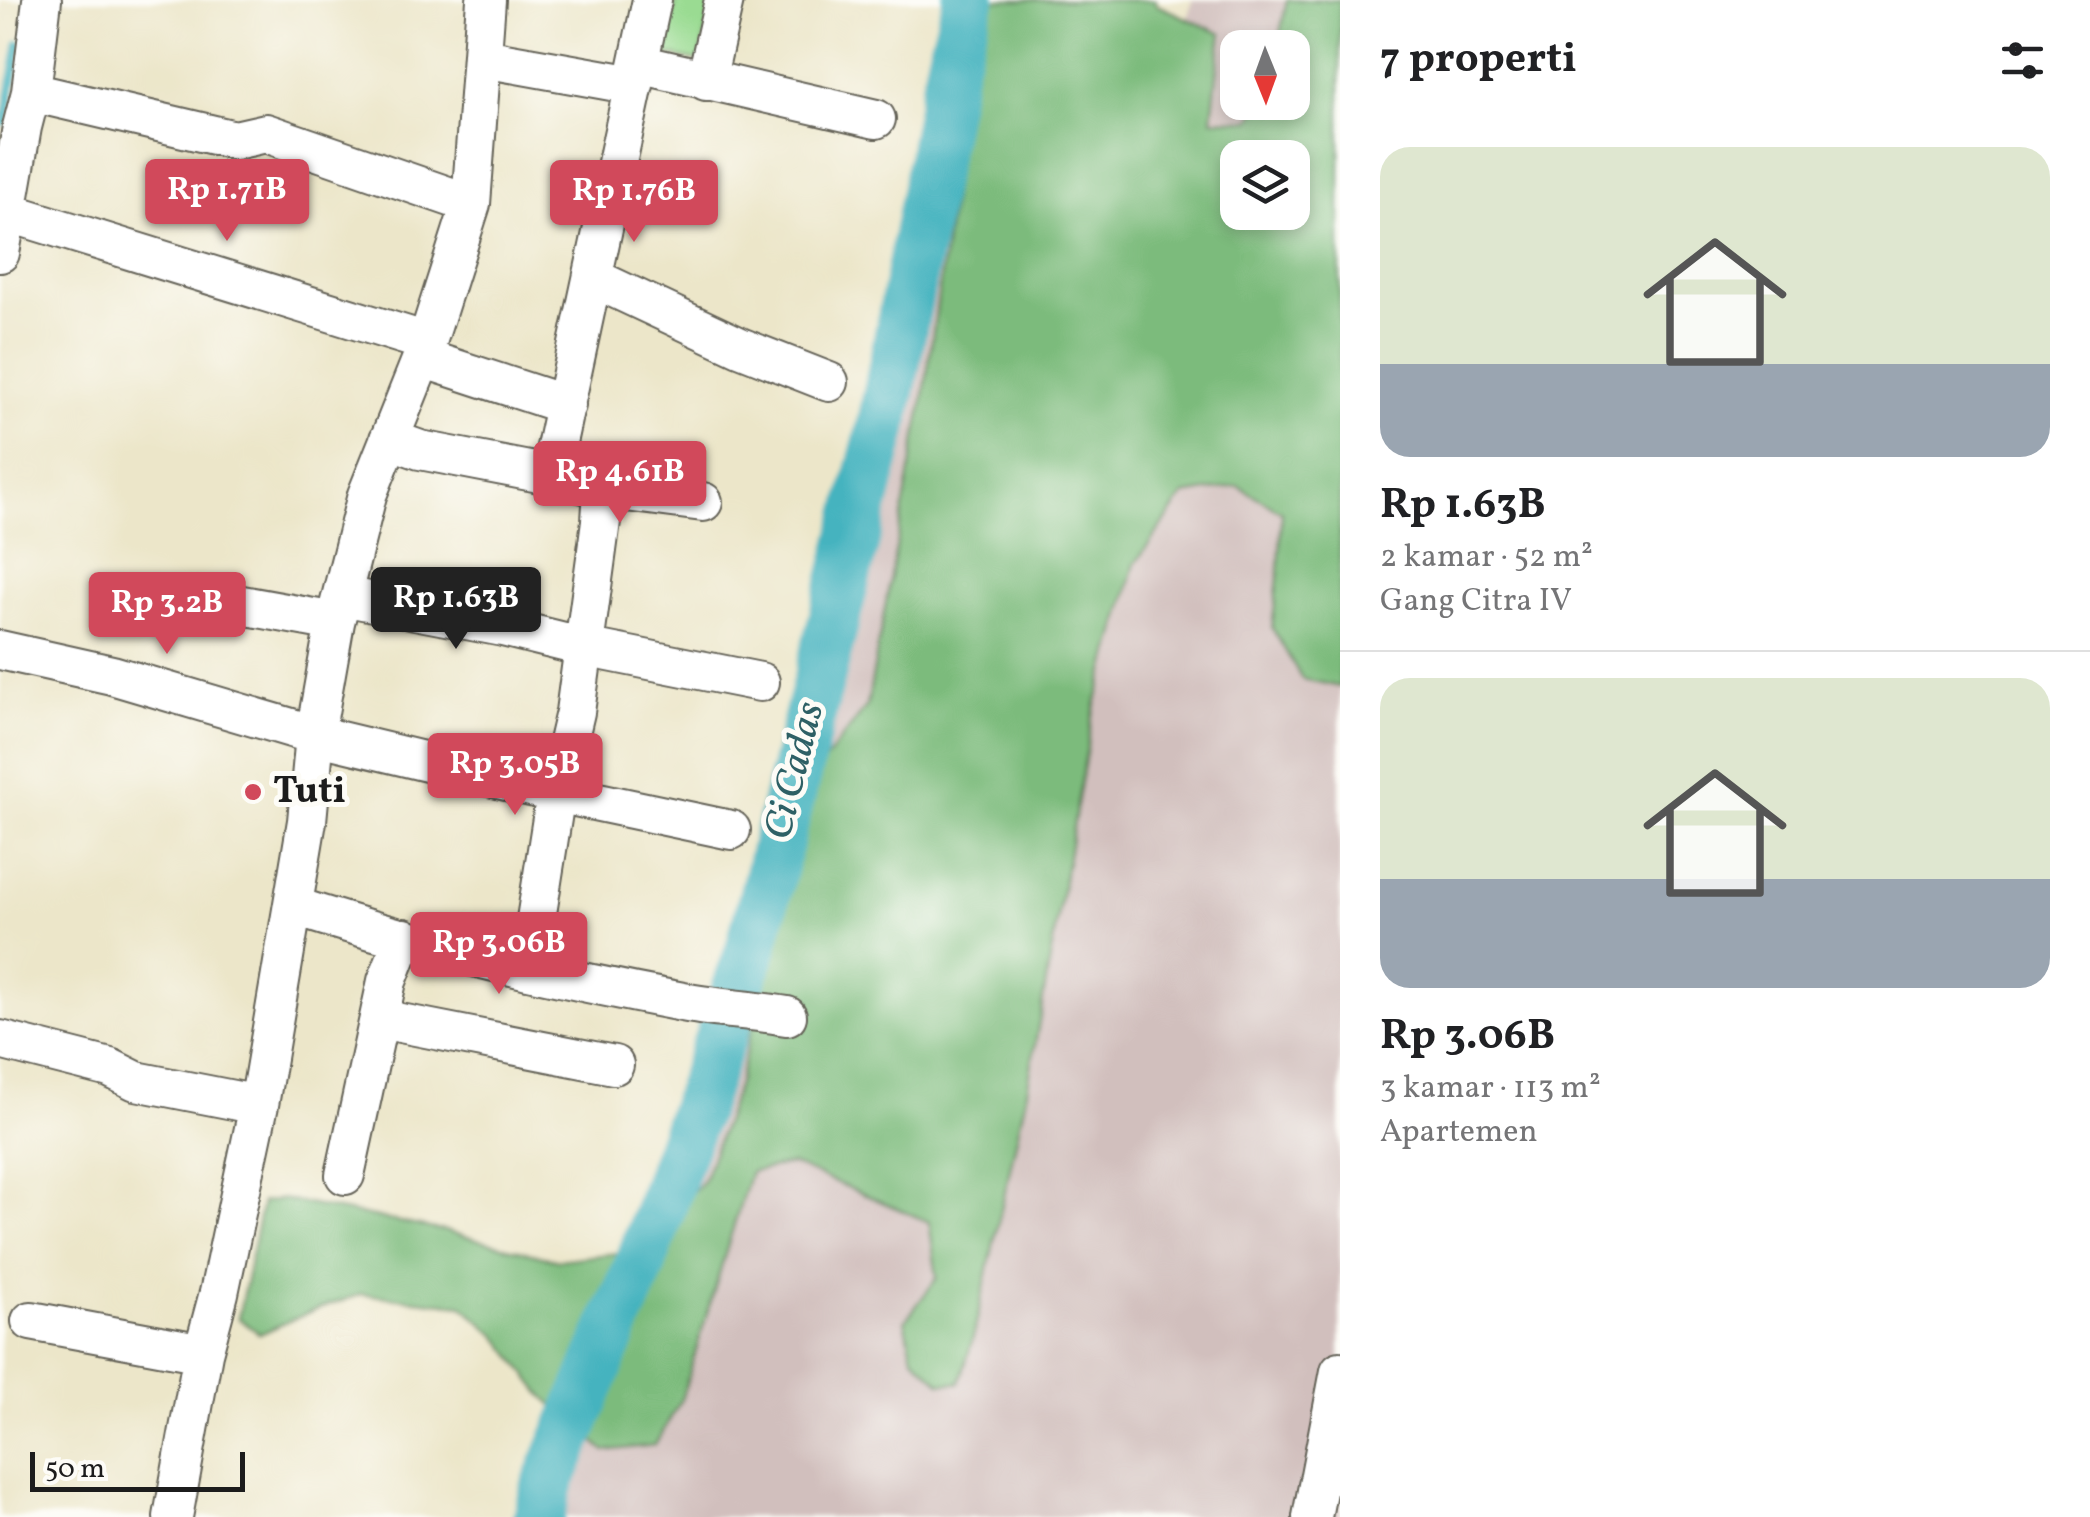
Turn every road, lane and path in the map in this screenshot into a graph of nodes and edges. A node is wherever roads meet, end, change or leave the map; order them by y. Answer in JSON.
{"nodes":[{"id":1,"x":42,"y":0,"type":"edge"},
{"id":2,"x":486,"y":0,"type":"edge"},
{"id":3,"x":652,"y":0,"type":"edge"},
{"id":4,"x":724,"y":0,"type":"edge"},
{"id":5,"x":483,"y":58,"type":"junction"},
{"id":6,"x":636,"y":74,"type":"junction"},
{"id":7,"x":706,"y":81,"type":"junction"},
{"id":8,"x":31,"y":92,"type":"junction"},
{"id":9,"x":876,"y":119,"type":"dead end"},
{"id":10,"x":471,"y":204,"type":"junction"},
{"id":11,"x":7,"y":212,"type":"junction"},
{"id":12,"x":0,"y":254,"type":"edge"},
{"id":13,"x":593,"y":278,"type":"junction"},
{"id":14,"x":424,"y":350,"type":"junction"},
{"id":15,"x":829,"y":382,"type":"dead end"},
{"id":16,"x":566,"y":404,"type":"junction"},
{"id":17,"x":389,"y":439,"type":"junction"},
{"id":18,"x":550,"y":476,"type":"junction"},
{"id":19,"x":603,"y":489,"type":"junction"},
{"id":20,"x":703,"y":502,"type":"dead end"},
{"id":21,"x":209,"y":599,"type":"dead end"},
{"id":22,"x":338,"y":609,"type":"junction"},
{"id":23,"x":584,"y":647,"type":"junction"},
{"id":24,"x":0,"y":650,"type":"edge"},
{"id":25,"x":760,"y":682,"type":"dead end"},
{"id":26,"x":315,"y":735,"type":"junction"},
{"id":27,"x":556,"y":793,"type":"junction"},
{"id":28,"x":731,"y":830,"type":"dead end"},
{"id":29,"x":293,"y":906,"type":"junction"},
{"id":30,"x":404,"y":938,"type":"junction"},
{"id":31,"x":528,"y":970,"type":"junction"},
{"id":32,"x":771,"y":1013,"type":"dead end"},
{"id":33,"x":380,"y":1020,"type":"junction"},
{"id":34,"x":0,"y":1040,"type":"edge"},
{"id":35,"x":614,"y":1064,"type":"dead end"},
{"id":36,"x":258,"y":1104,"type":"junction"},
{"id":37,"x":345,"y":1175,"type":"dead end"},
{"id":38,"x":31,"y":1321,"type":"dead end"},
{"id":39,"x":203,"y":1353,"type":"junction"},
{"id":40,"x":1340,"y":1371,"type":"edge"},
{"id":41,"x":173,"y":1517,"type":"edge"},
{"id":42,"x":1312,"y":1517,"type":"edge"}],
"edges":[{"from":1,"to":8,"type":"street"},
{"from":2,"to":5,"type":"street"},
{"from":3,"to":6,"type":"street"},
{"from":4,"to":7,"type":"street"},
{"from":5,"to":6,"type":"street"},
{"from":5,"to":10,"type":"street"},
{"from":6,"to":7,"type":"street"},
{"from":6,"to":13,"type":"street"},
{"from":7,"to":9,"type":"street"},
{"from":8,"to":10,"type":"street"},
{"from":8,"to":11,"type":"street"},
{"from":10,"to":14,"type":"street"},
{"from":11,"to":12,"type":"street"},
{"from":11,"to":14,"type":"street"},
{"from":13,"to":15,"type":"street"},
{"from":13,"to":16,"type":"street"},
{"from":14,"to":16,"type":"street"},
{"from":14,"to":17,"type":"street"},
{"from":16,"to":18,"type":"street"},
{"from":17,"to":18,"type":"street"},
{"from":17,"to":22,"type":"street"},
{"from":18,"to":19,"type":"street"},
{"from":19,"to":20,"type":"street"},
{"from":19,"to":23,"type":"street"},
{"from":21,"to":22,"type":"street"},
{"from":22,"to":23,"type":"street"},
{"from":22,"to":26,"type":"street"},
{"from":23,"to":25,"type":"street"},
{"from":23,"to":27,"type":"street"},
{"from":24,"to":26,"type":"street"},
{"from":26,"to":27,"type":"street"},
{"from":26,"to":29,"type":"street"},
{"from":27,"to":28,"type":"street"},
{"from":27,"to":31,"type":"street"},
{"from":29,"to":30,"type":"street"},
{"from":29,"to":36,"type":"street"},
{"from":30,"to":31,"type":"street"},
{"from":30,"to":33,"type":"street"},
{"from":31,"to":32,"type":"street"},
{"from":33,"to":35,"type":"street"},
{"from":33,"to":37,"type":"street"},
{"from":34,"to":36,"type":"street"},
{"from":36,"to":39,"type":"street"},
{"from":38,"to":39,"type":"street"},
{"from":39,"to":41,"type":"street"},
{"from":40,"to":42,"type":"street"}]}
